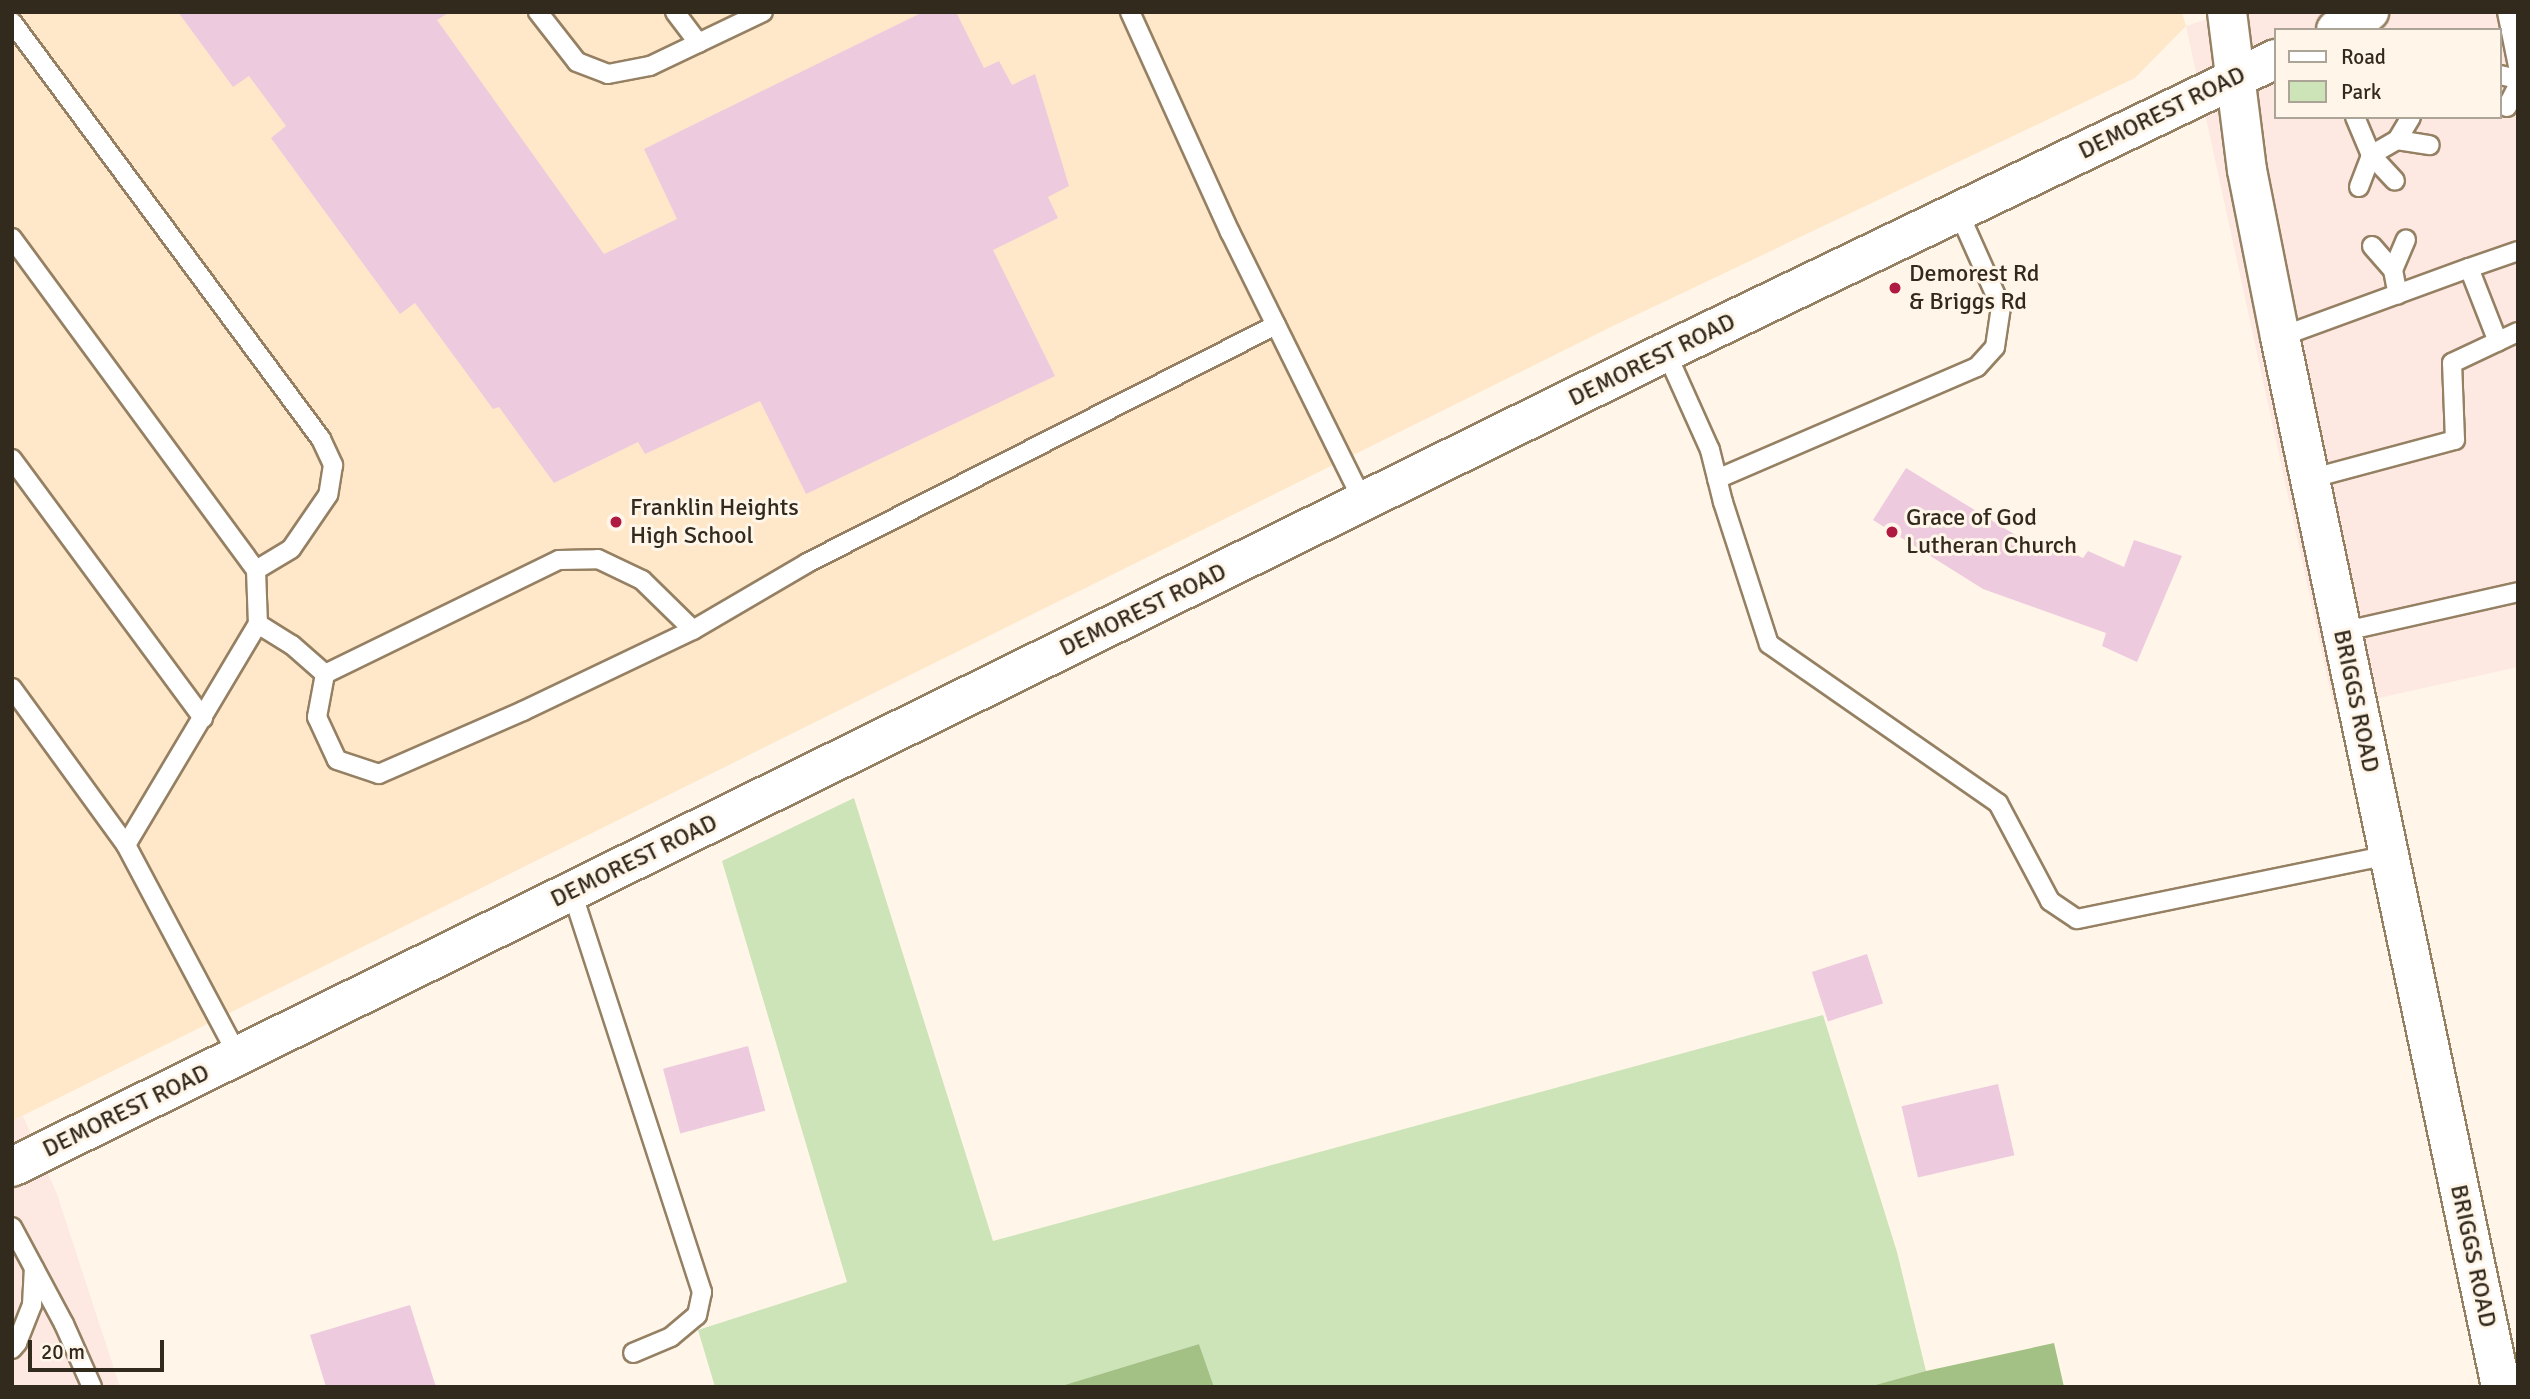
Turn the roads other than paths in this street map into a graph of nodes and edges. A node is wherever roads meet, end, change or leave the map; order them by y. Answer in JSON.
{"nodes":[{"id":1,"x":538,"y":12,"type":"edge"},
{"id":2,"x":675,"y":12,"type":"edge"},
{"id":3,"x":763,"y":12,"type":"edge"},
{"id":4,"x":1130,"y":12,"type":"edge"},
{"id":5,"x":2227,"y":12,"type":"edge"},
{"id":6,"x":2369,"y":12,"type":"edge"},
{"id":7,"x":2507,"y":12,"type":"edge"},
{"id":8,"x":12,"y":22,"type":"edge"},
{"id":9,"x":2340,"y":28,"type":"edge"},
{"id":10,"x":698,"y":43,"type":"junction"},
{"id":11,"x":2274,"y":60,"type":"edge"},
{"id":12,"x":2518,"y":66,"type":"edge"},
{"id":13,"x":2233,"y":79,"type":"junction"},
{"id":14,"x":2518,"y":85,"type":"edge"},
{"id":15,"x":2507,"y":107,"type":"dead end"},
{"id":16,"x":2356,"y":119,"type":"edge"},
{"id":17,"x":2410,"y":119,"type":"edge"},
{"id":18,"x":2397,"y":140,"type":"junction"},
{"id":19,"x":2430,"y":145,"type":"dead end"},
{"id":20,"x":2371,"y":155,"type":"junction"},
{"id":21,"x":2395,"y":181,"type":"dead end"},
{"id":22,"x":2359,"y":187,"type":"dead end"},
{"id":23,"x":1958,"y":211,"type":"junction"},
{"id":24,"x":12,"y":239,"type":"edge"},
{"id":25,"x":2406,"y":240,"type":"dead end"},
{"id":26,"x":2372,"y":246,"type":"dead end"},
{"id":27,"x":2518,"y":251,"type":"edge"},
{"id":28,"x":2469,"y":268,"type":"junction"},
{"id":29,"x":2393,"y":270,"type":"junction"},
{"id":30,"x":2398,"y":295,"type":"junction"},
{"id":31,"x":1276,"y":325,"type":"junction"},
{"id":32,"x":2518,"y":332,"type":"edge"},
{"id":33,"x":2280,"y":337,"type":"junction"},
{"id":34,"x":2498,"y":342,"type":"junction"},
{"id":35,"x":1666,"y":352,"type":"junction"},
{"id":36,"x":12,"y":459,"type":"edge"},
{"id":37,"x":1717,"y":479,"type":"junction"},
{"id":38,"x":2309,"y":480,"type":"junction"},
{"id":39,"x":1363,"y":501,"type":"junction"},
{"id":40,"x":256,"y":570,"type":"junction"},
{"id":41,"x":2518,"y":592,"type":"edge"},
{"id":42,"x":258,"y":624,"type":"junction"},
{"id":43,"x":693,"y":631,"type":"junction"},
{"id":44,"x":2341,"y":632,"type":"junction"},
{"id":45,"x":325,"y":674,"type":"junction"},
{"id":46,"x":12,"y":688,"type":"edge"},
{"id":47,"x":203,"y":718,"type":"junction"},
{"id":48,"x":126,"y":845,"type":"junction"},
{"id":49,"x":2388,"y":855,"type":"junction"},
{"id":50,"x":572,"y":892,"type":"junction"},
{"id":51,"x":238,"y":1056,"type":"junction"},
{"id":52,"x":12,"y":1167,"type":"edge"},
{"id":53,"x":12,"y":1227,"type":"edge"},
{"id":54,"x":34,"y":1268,"type":"junction"},
{"id":55,"x":12,"y":1349,"type":"edge"},
{"id":56,"x":634,"y":1353,"type":"dead end"},
{"id":57,"x":92,"y":1387,"type":"edge"},
{"id":58,"x":2501,"y":1387,"type":"edge"}],
"edges":[{"from":1,"to":10,"type":"lane"},
{"from":2,"to":10,"type":"lane"},
{"from":3,"to":10,"type":"lane"},
{"from":4,"to":31,"type":"lane"},
{"from":5,"to":13,"type":"street","name":"BRIGGS ROAD"},
{"from":6,"to":9,"type":"street"},
{"from":7,"to":12,"type":"lane"},
{"from":8,"to":40,"type":"lane"},
{"from":11,"to":13,"type":"street","name":"DEMOREST ROAD"},
{"from":13,"to":23,"type":"street","name":"DEMOREST ROAD"},
{"from":13,"to":33,"type":"street","name":"BRIGGS ROAD"},
{"from":14,"to":15,"type":"lane"},
{"from":16,"to":20,"type":"lane"},
{"from":17,"to":18,"type":"lane"},
{"from":18,"to":19,"type":"lane"},
{"from":18,"to":20,"type":"lane"},
{"from":20,"to":21,"type":"lane"},
{"from":20,"to":22,"type":"lane"},
{"from":23,"to":35,"type":"street","name":"DEMOREST ROAD"},
{"from":23,"to":37,"type":"lane"},
{"from":24,"to":40,"type":"lane"},
{"from":25,"to":29,"type":"lane"},
{"from":26,"to":29,"type":"lane"},
{"from":27,"to":28,"type":"lane"},
{"from":28,"to":30,"type":"lane"},
{"from":28,"to":34,"type":"lane"},
{"from":29,"to":30,"type":"lane"},
{"from":30,"to":33,"type":"lane"},
{"from":31,"to":39,"type":"lane"},
{"from":31,"to":43,"type":"lane"},
{"from":32,"to":34,"type":"lane"},
{"from":33,"to":38,"type":"street","name":"BRIGGS ROAD"},
{"from":34,"to":38,"type":"lane"},
{"from":35,"to":37,"type":"lane"},
{"from":35,"to":39,"type":"street","name":"DEMOREST ROAD"},
{"from":36,"to":47,"type":"lane"},
{"from":37,"to":49,"type":"lane"},
{"from":38,"to":44,"type":"street","name":"BRIGGS ROAD"},
{"from":39,"to":50,"type":"street","name":"DEMOREST ROAD"},
{"from":40,"to":42,"type":"lane"},
{"from":41,"to":44,"type":"lane"},
{"from":42,"to":45,"type":"lane"},
{"from":42,"to":47,"type":"lane"},
{"from":43,"to":45,"type":"lane"},
{"from":43,"to":45,"type":"lane"},
{"from":44,"to":49,"type":"street","name":"BRIGGS ROAD"},
{"from":46,"to":48,"type":"lane"},
{"from":47,"to":48,"type":"lane"},
{"from":48,"to":51,"type":"lane"},
{"from":49,"to":58,"type":"street","name":"BRIGGS ROAD"},
{"from":50,"to":51,"type":"street","name":"DEMOREST ROAD"},
{"from":50,"to":56,"type":"lane"},
{"from":51,"to":52,"type":"street","name":"DEMOREST ROAD"},
{"from":53,"to":54,"type":"lane"},
{"from":54,"to":55,"type":"lane"},
{"from":54,"to":57,"type":"lane"}]}
